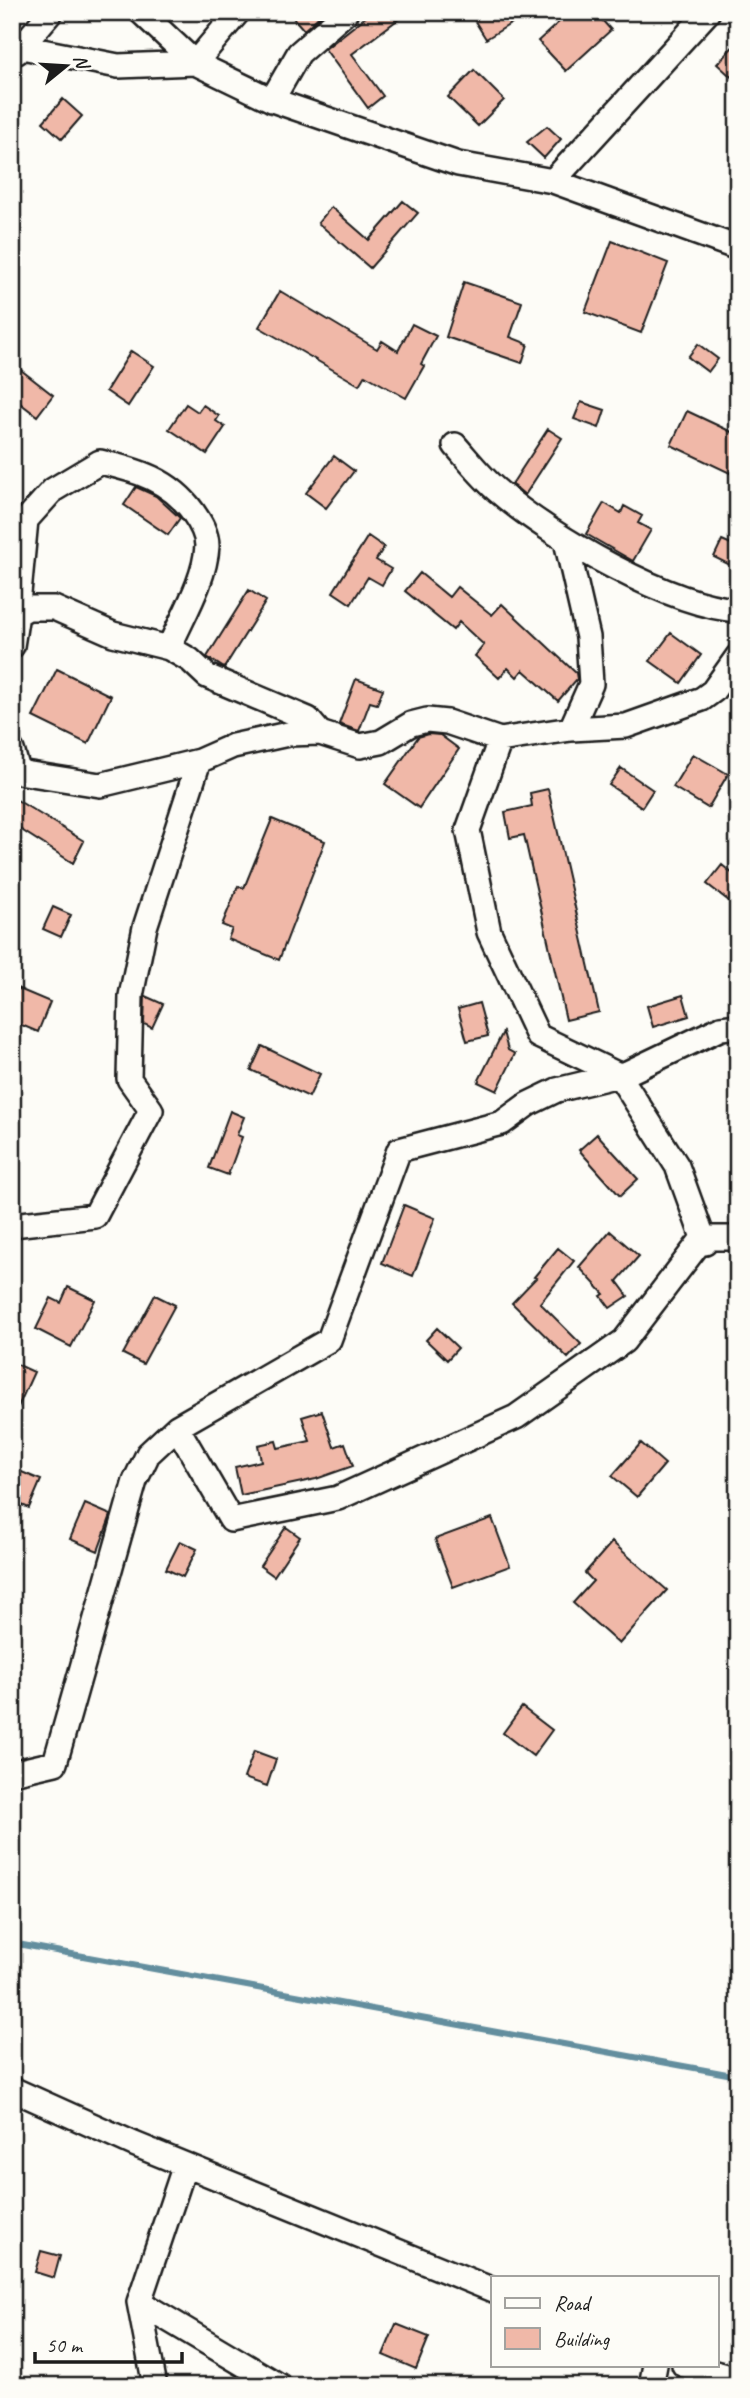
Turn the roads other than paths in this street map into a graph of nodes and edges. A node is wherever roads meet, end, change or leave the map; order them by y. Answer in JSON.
{"nodes":[{"id":1,"x":51,"y":12,"type":"edge"},
{"id":2,"x":141,"y":12,"type":"edge"},
{"id":3,"x":238,"y":12,"type":"edge"},
{"id":4,"x":346,"y":12,"type":"edge"},
{"id":5,"x":708,"y":12,"type":"edge"},
{"id":6,"x":17,"y":49,"type":"edge"},
{"id":7,"x":195,"y":63,"type":"junction"},
{"id":8,"x":272,"y":100,"type":"junction"},
{"id":9,"x":553,"y":181,"type":"junction"},
{"id":10,"x":738,"y":248,"type":"edge"},
{"id":11,"x":454,"y":445,"type":"dead end"},
{"id":12,"x":19,"y":522,"type":"edge"},
{"id":13,"x":566,"y":541,"type":"junction"},
{"id":14,"x":23,"y":573,"type":"junction"},
{"id":15,"x":54,"y":608,"type":"junction"},
{"id":16,"x":738,"y":610,"type":"edge"},
{"id":17,"x":17,"y":614,"type":"junction"},
{"id":18,"x":12,"y":646,"type":"edge"},
{"id":19,"x":169,"y":648,"type":"junction"},
{"id":20,"x":738,"y":656,"type":"edge"},
{"id":21,"x":571,"y":729,"type":"junction"},
{"id":22,"x":320,"y":733,"type":"junction"},
{"id":23,"x":500,"y":740,"type":"junction"},
{"id":24,"x":199,"y":761,"type":"junction"},
{"id":25,"x":14,"y":764,"type":"edge"},
{"id":26,"x":738,"y":1026,"type":"edge"},
{"id":27,"x":619,"y":1075,"type":"junction"},
{"id":28,"x":12,"y":1225,"type":"edge"},
{"id":29,"x":738,"y":1238,"type":"edge"},
{"id":30,"x":704,"y":1240,"type":"junction"},
{"id":31,"x":177,"y":1427,"type":"junction"},
{"id":32,"x":12,"y":1773,"type":"edge"},
{"id":33,"x":12,"y":2089,"type":"edge"},
{"id":34,"x":186,"y":2165,"type":"junction"},
{"id":35,"x":491,"y":2289,"type":"edge"},
{"id":36,"x":139,"y":2302,"type":"junction"},
{"id":37,"x":655,"y":2366,"type":"edge"},
{"id":38,"x":688,"y":2366,"type":"edge"},
{"id":39,"x":738,"y":2379,"type":"edge"},
{"id":40,"x":155,"y":2386,"type":"edge"},
{"id":41,"x":280,"y":2386,"type":"edge"},
{"id":42,"x":651,"y":2386,"type":"edge"}],
"edges":[{"from":1,"to":6,"type":"street"},
{"from":2,"to":7,"type":"street"},
{"from":3,"to":7,"type":"street"},
{"from":4,"to":8,"type":"street"},
{"from":5,"to":9,"type":"street"},
{"from":6,"to":7,"type":"street"},
{"from":7,"to":8,"type":"street"},
{"from":8,"to":9,"type":"street"},
{"from":9,"to":10,"type":"street"},
{"from":11,"to":13,"type":"street"},
{"from":12,"to":14,"type":"street"},
{"from":12,"to":19,"type":"street"},
{"from":13,"to":16,"type":"street"},
{"from":13,"to":21,"type":"street"},
{"from":14,"to":15,"type":"street"},
{"from":14,"to":17,"type":"street"},
{"from":15,"to":17,"type":"street"},
{"from":15,"to":19,"type":"street"},
{"from":17,"to":18,"type":"street"},
{"from":19,"to":22,"type":"street"},
{"from":20,"to":21,"type":"street"},
{"from":21,"to":23,"type":"street"},
{"from":22,"to":23,"type":"street"},
{"from":22,"to":24,"type":"street"},
{"from":23,"to":27,"type":"street"},
{"from":24,"to":25,"type":"street"},
{"from":24,"to":28,"type":"street"},
{"from":26,"to":27,"type":"street"},
{"from":27,"to":30,"type":"street"},
{"from":27,"to":31,"type":"street"},
{"from":29,"to":30,"type":"street"},
{"from":30,"to":31,"type":"street"},
{"from":31,"to":32,"type":"street"},
{"from":33,"to":34,"type":"street"},
{"from":34,"to":35,"type":"street"},
{"from":34,"to":36,"type":"street"},
{"from":36,"to":40,"type":"street"},
{"from":36,"to":41,"type":"street"},
{"from":37,"to":42,"type":"street"},
{"from":38,"to":39,"type":"street"}]}
